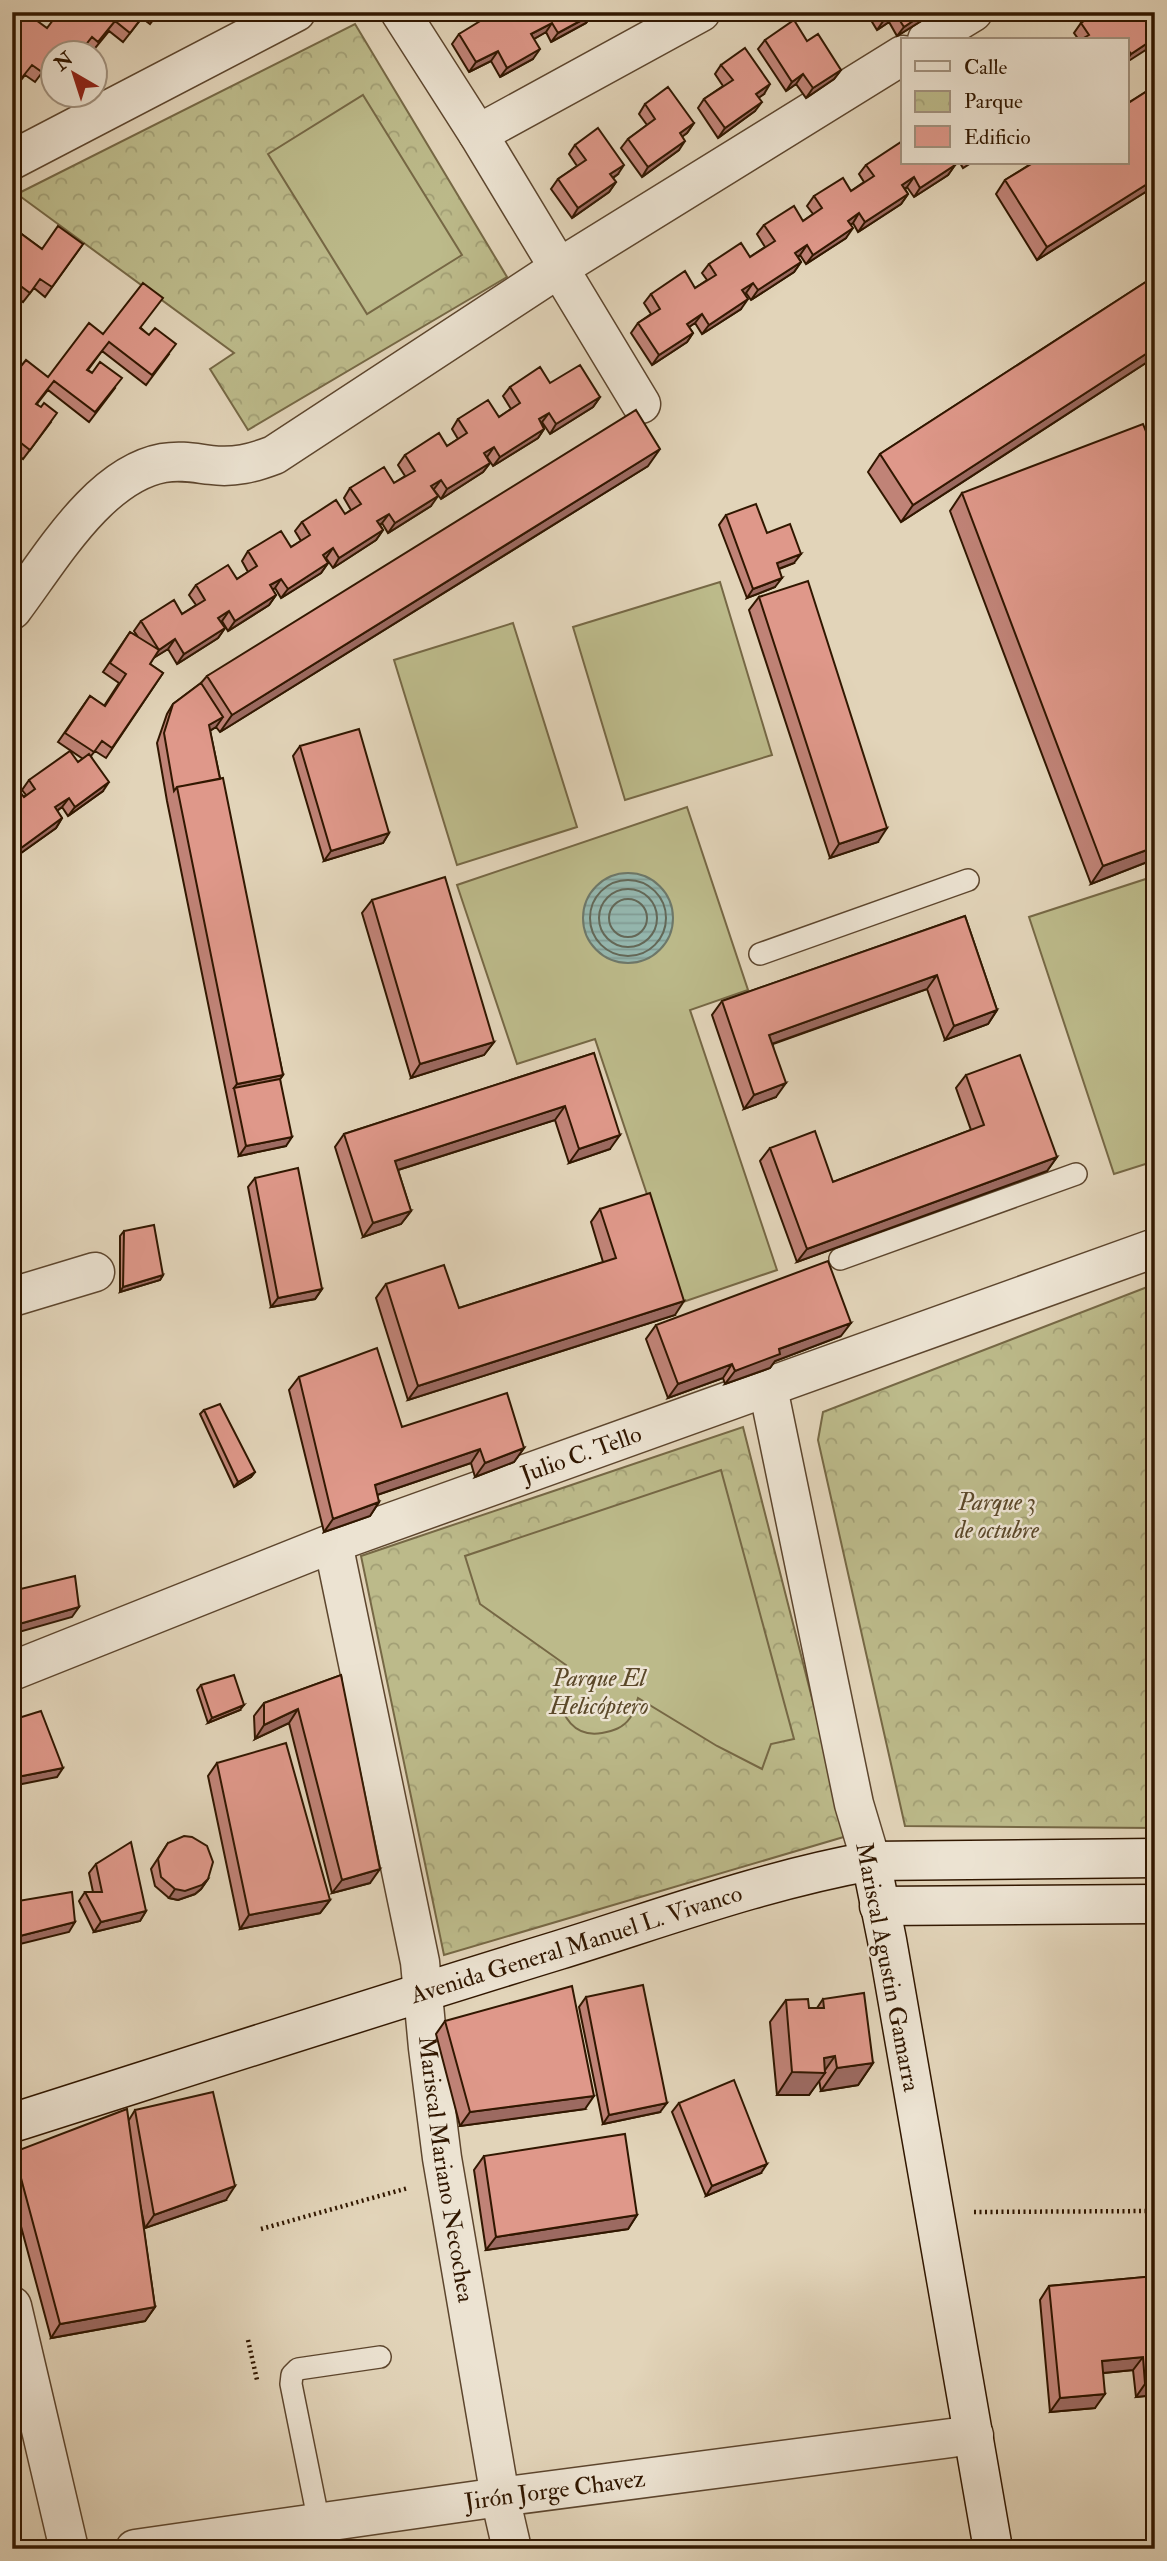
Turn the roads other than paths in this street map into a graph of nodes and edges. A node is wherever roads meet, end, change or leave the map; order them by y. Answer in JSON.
{"nodes":[{"id":1,"x":296,"y":12,"type":"edge"},
{"id":2,"x":400,"y":12,"type":"edge"},
{"id":3,"x":701,"y":12,"type":"edge"},
{"id":4,"x":973,"y":12,"type":"edge"},
{"id":5,"x":930,"y":38,"type":"edge"},
{"id":6,"x":901,"y":56,"type":"edge"},
{"id":7,"x":478,"y":134,"type":"junction"},
{"id":8,"x":12,"y":160,"type":"edge"},
{"id":9,"x":559,"y":268,"type":"junction"},
{"id":10,"x":641,"y":404,"type":"dead end"},
{"id":11,"x":12,"y":610,"type":"edge"},
{"id":12,"x":968,"y":880,"type":"dead end"},
{"id":13,"x":760,"y":954,"type":"dead end"},
{"id":14,"x":1076,"y":1174,"type":"dead end"},
{"id":15,"x":1155,"y":1248,"type":"edge"},
{"id":16,"x":840,"y":1259,"type":"edge"},
{"id":17,"x":95,"y":1272,"type":"dead end"},
{"id":18,"x":12,"y":1297,"type":"edge"},
{"id":19,"x":768,"y":1388,"type":"junction"},
{"id":20,"x":333,"y":1543,"type":"junction"},
{"id":21,"x":12,"y":1671,"type":"edge"},
{"id":22,"x":1155,"y":1858,"type":"edge"},
{"id":23,"x":871,"y":1861,"type":"junction"},
{"id":24,"x":1154,"y":1904,"type":"edge"},
{"id":25,"x":879,"y":1906,"type":"junction"},
{"id":26,"x":423,"y":1991,"type":"junction"},
{"id":27,"x":12,"y":2123,"type":"edge"},
{"id":28,"x":12,"y":2306,"type":"edge"},
{"id":29,"x":380,"y":2357,"type":"dead end"},
{"id":30,"x":974,"y":2435,"type":"junction"},
{"id":31,"x":500,"y":2497,"type":"junction"},
{"id":32,"x":319,"y":2523,"type":"junction"},
{"id":33,"x":69,"y":2549,"type":"edge"},
{"id":34,"x":135,"y":2549,"type":"edge"},
{"id":35,"x":512,"y":2549,"type":"edge"},
{"id":36,"x":993,"y":2549,"type":"edge"}],
"edges":[{"from":1,"to":8,"type":"street"},
{"from":2,"to":7,"type":"street"},
{"from":3,"to":7,"type":"street"},
{"from":4,"to":5,"type":"street"},
{"from":6,"to":9,"type":"street"},
{"from":7,"to":9,"type":"street"},
{"from":9,"to":10,"type":"street"},
{"from":9,"to":11,"type":"street"},
{"from":12,"to":13,"type":"lane"},
{"from":14,"to":16,"type":"lane"},
{"from":15,"to":19,"type":"street","name":"Julio C. Tello"},
{"from":17,"to":18,"type":"street"},
{"from":19,"to":20,"type":"street","name":"Julio C. Tello"},
{"from":19,"to":23,"type":"street","name":"Mariscal Agustin Gamarra"},
{"from":20,"to":21,"type":"street","name":"Julio C. Tello"},
{"from":20,"to":26,"type":"street","name":"Mariscal Mariano Necochea"},
{"from":22,"to":23,"type":"street","name":"Avenida General Manuel L. Vivanco"},
{"from":23,"to":25,"type":"street","name":"Mariscal Agustin Gamarra"},
{"from":23,"to":26,"type":"street","name":"Avenida General Manuel L. Vivanco"},
{"from":24,"to":25,"type":"street"},
{"from":25,"to":30,"type":"street","name":"Mariscal Agustin Gamarra"},
{"from":26,"to":27,"type":"street","name":"Avenida General Manuel L. Vivanco"},
{"from":26,"to":31,"type":"street","name":"Mariscal Mariano Necochea"},
{"from":28,"to":33,"type":"street"},
{"from":29,"to":32,"type":"lane"},
{"from":30,"to":31,"type":"street","name":"Jirón Jorge Chavez"},
{"from":30,"to":36,"type":"street","name":"Mariscal Agustin Gamarra"},
{"from":31,"to":32,"type":"street","name":"Jirón Jorge Chavez"},
{"from":31,"to":35,"type":"street","name":"Mariscal Mariano Necochea"},
{"from":32,"to":34,"type":"street","name":"Jirón Jorge Chavez"}]}
